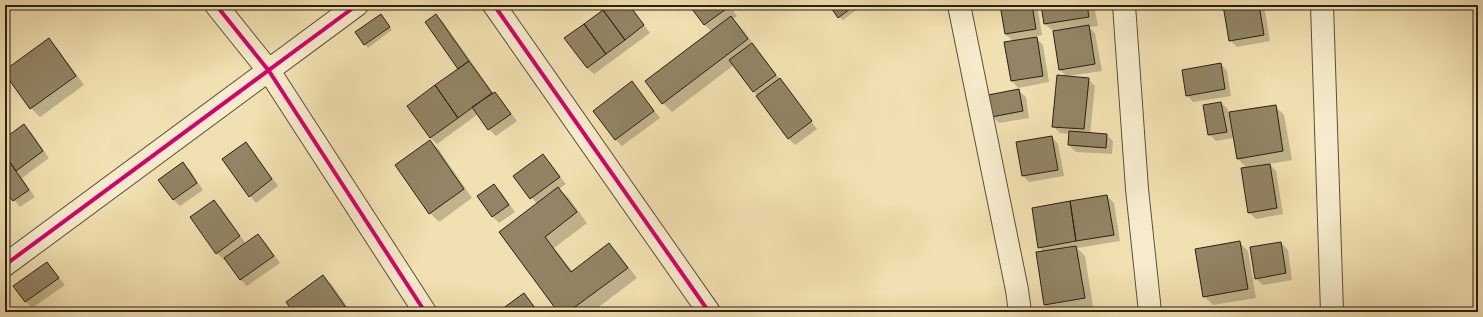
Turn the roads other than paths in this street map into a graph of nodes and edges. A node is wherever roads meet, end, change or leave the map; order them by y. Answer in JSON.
{"nodes":[{"id":1,"x":216,"y":5,"type":"edge"},
{"id":2,"x":358,"y":5,"type":"edge"},
{"id":3,"x":494,"y":5,"type":"edge"},
{"id":4,"x":959,"y":5,"type":"edge"},
{"id":5,"x":1124,"y":5,"type":"edge"},
{"id":6,"x":1322,"y":5,"type":"edge"},
{"id":7,"x":269,"y":71,"type":"junction"},
{"id":8,"x":5,"y":265,"type":"edge"},
{"id":9,"x":425,"y":312,"type":"edge"},
{"id":10,"x":709,"y":312,"type":"edge"},
{"id":11,"x":1020,"y":312,"type":"edge"},
{"id":12,"x":1150,"y":312,"type":"edge"},
{"id":13,"x":1332,"y":312,"type":"edge"}],
"edges":[{"from":1,"to":7,"type":"street"},
{"from":2,"to":7,"type":"street"},
{"from":3,"to":10,"type":"street"},
{"from":4,"to":11,"type":"street"},
{"from":5,"to":12,"type":"street"},
{"from":6,"to":13,"type":"street"},
{"from":7,"to":8,"type":"street"},
{"from":7,"to":9,"type":"street"}]}
